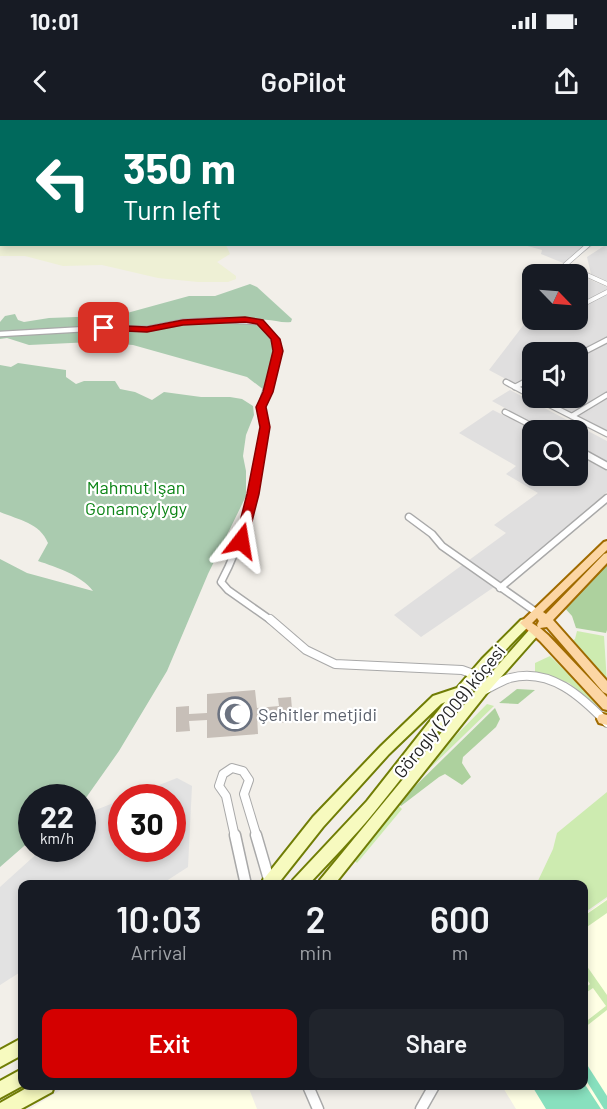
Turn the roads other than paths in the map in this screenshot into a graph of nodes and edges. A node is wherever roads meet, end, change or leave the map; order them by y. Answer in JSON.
{"nodes":[{"id":1,"x":587,"y":246,"type":"edge"},
{"id":2,"x":607,"y":284,"type":"edge"},
{"id":3,"x":607,"y":292,"type":"edge"},
{"id":4,"x":588,"y":302,"type":"edge"},
{"id":5,"x":0,"y":334,"type":"edge"},
{"id":6,"x":607,"y":340,"type":"edge"},
{"id":7,"x":588,"y":350,"type":"edge"},
{"id":8,"x":506,"y":382,"type":"dead end"},
{"id":9,"x":522,"y":383,"type":"edge"},
{"id":10,"x":515,"y":387,"type":"junction"},
{"id":11,"x":522,"y":391,"type":"edge"},
{"id":12,"x":607,"y":395,"type":"edge"},
{"id":13,"x":556,"y":408,"type":"edge"},
{"id":14,"x":505,"y":412,"type":"dead end"},
{"id":15,"x":572,"y":416,"type":"junction"},
{"id":16,"x":522,"y":421,"type":"edge"},
{"id":17,"x":607,"y":434,"type":"edge"},
{"id":18,"x":588,"y":456,"type":"edge"},
{"id":19,"x":607,"y":466,"type":"edge"},
{"id":20,"x":607,"y":498,"type":"edge"},
{"id":21,"x":409,"y":517,"type":"dead end"},
{"id":22,"x":607,"y":544,"type":"edge"},
{"id":23,"x":607,"y":557,"type":"edge"},
{"id":24,"x":500,"y":588,"type":"junction"},
{"id":25,"x":536,"y":612,"type":"junction"},
{"id":26,"x":547,"y":620,"type":"junction"},
{"id":27,"x":530,"y":627,"type":"junction"},
{"id":28,"x":476,"y":675,"type":"junction"},
{"id":29,"x":607,"y":689,"type":"edge"},
{"id":30,"x":463,"y":691,"type":"junction"},
{"id":31,"x":482,"y":691,"type":"junction"},
{"id":32,"x":607,"y":705,"type":"edge"},
{"id":33,"x":606,"y":721,"type":"edge"},
{"id":34,"x":245,"y":880,"type":"edge"},
{"id":35,"x":268,"y":880,"type":"edge"},
{"id":36,"x":272,"y":880,"type":"edge"},
{"id":37,"x":303,"y":880,"type":"edge"},
{"id":38,"x":329,"y":880,"type":"edge"},
{"id":39,"x":18,"y":1048,"type":"edge"},
{"id":40,"x":0,"y":1059,"type":"edge"},
{"id":41,"x":18,"y":1079,"type":"edge"},
{"id":42,"x":0,"y":1090,"type":"edge"},
{"id":43,"x":39,"y":1090,"type":"edge"},
{"id":44,"x":310,"y":1090,"type":"edge"},
{"id":45,"x":432,"y":1090,"type":"edge"},
{"id":46,"x":5,"y":1109,"type":"edge"},
{"id":47,"x":318,"y":1109,"type":"edge"},
{"id":48,"x":421,"y":1109,"type":"edge"}],
"edges":[{"from":1,"to":2,"type":"street"},
{"from":3,"to":4,"type":"street"},
{"from":5,"to":28,"type":"street"},
{"from":6,"to":7,"type":"street"},
{"from":8,"to":10,"type":"street"},
{"from":9,"to":10,"type":"street"},
{"from":10,"to":11,"type":"street"},
{"from":12,"to":15,"type":"street"},
{"from":13,"to":15,"type":"street"},
{"from":14,"to":16,"type":"street"},
{"from":15,"to":17,"type":"street"},
{"from":18,"to":19,"type":"street"},
{"from":20,"to":24,"type":"street"},
{"from":21,"to":24,"type":"street"},
{"from":22,"to":25,"type":"main road","name":"Görogly (2009) köçesi"},
{"from":23,"to":26,"type":"main road","name":"Görogly (2009) köçesi"},
{"from":24,"to":25,"type":"street"},
{"from":25,"to":26,"type":"main road"},
{"from":25,"to":27,"type":"main road","name":"Görogly (2009) köçesi"},
{"from":26,"to":27,"type":"main road","name":"Görogly (2009) köçesi"},
{"from":26,"to":29,"type":"main road"},
{"from":27,"to":28,"type":"main road","name":"Görogly (2009) köçesi"},
{"from":27,"to":31,"type":"main road","name":"Görogly (2009) köçesi"},
{"from":27,"to":32,"type":"main road"},
{"from":28,"to":30,"type":"main road","name":"Görogly (2009) köçesi"},
{"from":30,"to":36,"type":"main road"},
{"from":30,"to":37,"type":"main road","name":"Görogly (2009) köçesi"},
{"from":31,"to":33,"type":"street"},
{"from":31,"to":38,"type":"main road","name":"Görogly (2009) köçesi"},
{"from":34,"to":35,"type":"street"},
{"from":39,"to":40,"type":"main road"},
{"from":41,"to":42,"type":"main road"},
{"from":43,"to":46,"type":"main road"},
{"from":44,"to":47,"type":"street"},
{"from":45,"to":48,"type":"street"}]}
